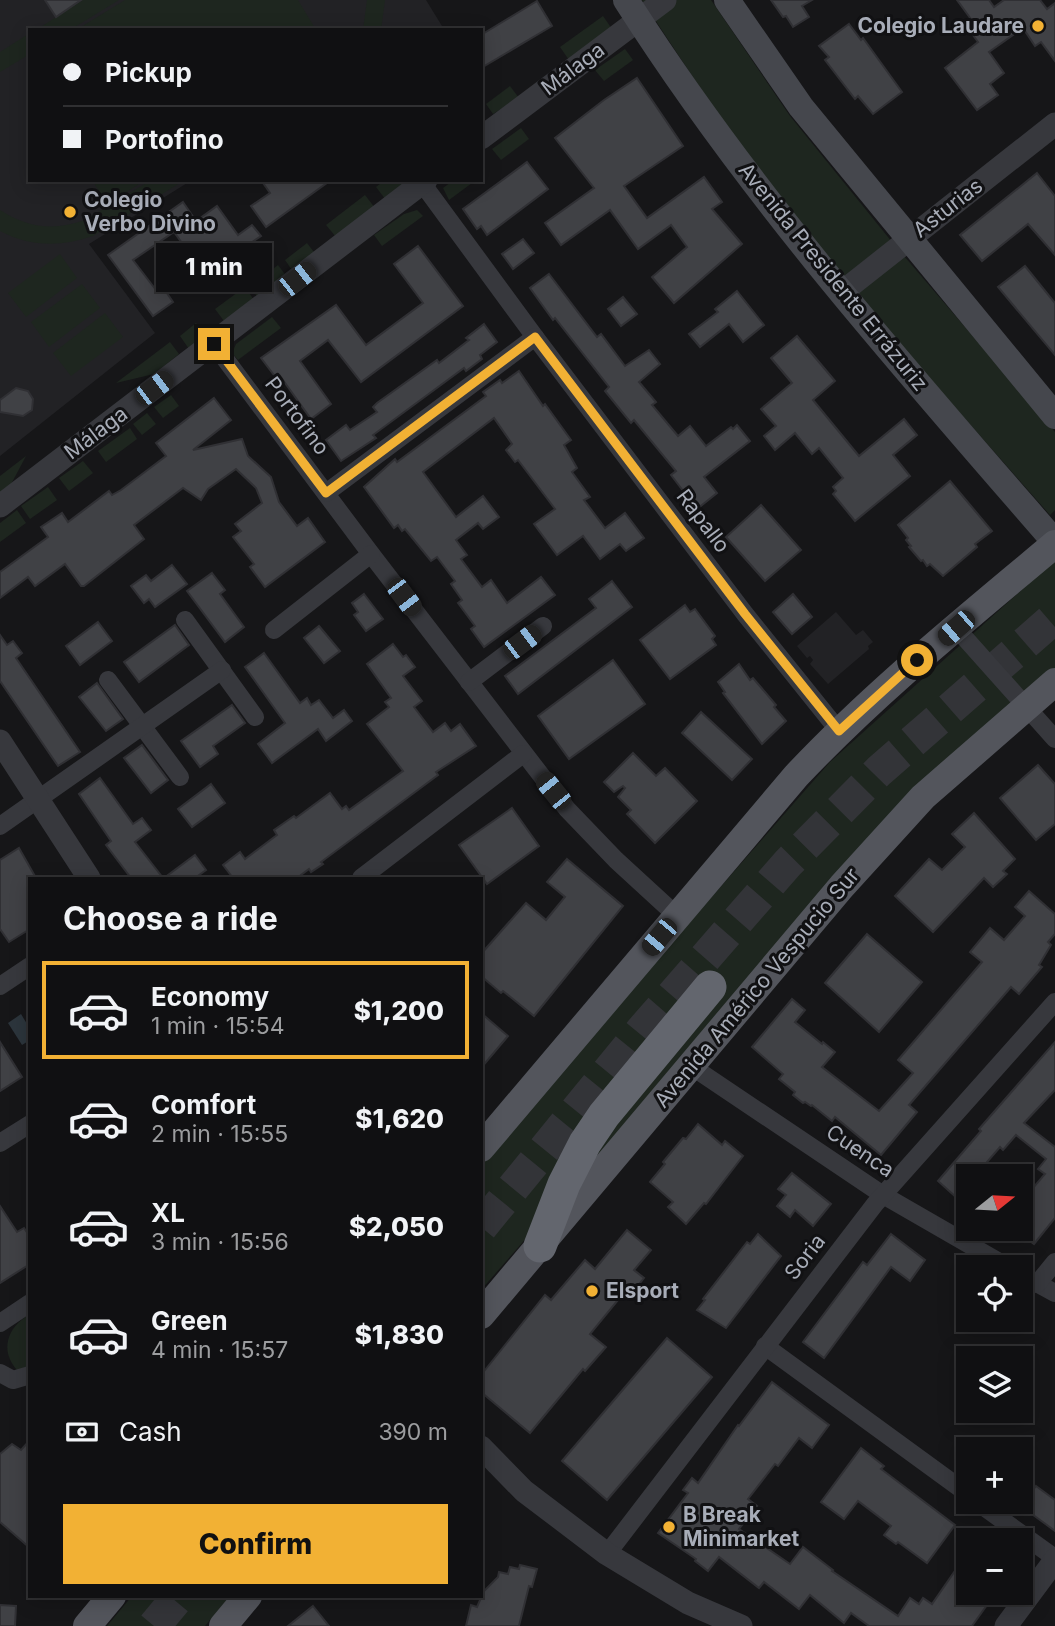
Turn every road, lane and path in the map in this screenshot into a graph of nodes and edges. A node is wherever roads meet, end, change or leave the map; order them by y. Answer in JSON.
{"nodes":[{"id":1,"x":665,"y":0,"type":"edge"},
{"id":2,"x":727,"y":0,"type":"edge"},
{"id":3,"x":633,"y":10,"type":"edge"},
{"id":4,"x":1055,"y":124,"type":"edge"},
{"id":5,"x":483,"y":136,"type":"edge"},
{"id":6,"x":424,"y":182,"type":"edge"},
{"id":7,"x":909,"y":239,"type":"junction"},
{"id":8,"x":841,"y":293,"type":"junction"},
{"id":9,"x":535,"y":337,"type":"junction"},
{"id":10,"x":214,"y":344,"type":"junction"},
{"id":11,"x":1055,"y":415,"type":"edge"},
{"id":12,"x":326,"y":493,"type":"junction"},
{"id":13,"x":0,"y":506,"type":"edge"},
{"id":14,"x":1055,"y":543,"type":"edge"},
{"id":15,"x":372,"y":554,"type":"junction"},
{"id":16,"x":185,"y":620,"type":"dead end"},
{"id":17,"x":543,"y":626,"type":"dead end"},
{"id":18,"x":956,"y":628,"type":"junction"},
{"id":19,"x":274,"y":630,"type":"dead end"},
{"id":20,"x":222,"y":670,"type":"junction"},
{"id":21,"x":108,"y":680,"type":"dead end"},
{"id":22,"x":469,"y":682,"type":"junction"},
{"id":23,"x":1055,"y":682,"type":"edge"},
{"id":24,"x":1026,"y":706,"type":"junction"},
{"id":25,"x":255,"y":717,"type":"dead end"},
{"id":26,"x":143,"y":726,"type":"junction"},
{"id":27,"x":839,"y":731,"type":"junction"},
{"id":28,"x":1055,"y":739,"type":"edge"},
{"id":29,"x":0,"y":741,"type":"edge"},
{"id":30,"x":523,"y":754,"type":"junction"},
{"id":31,"x":180,"y":777,"type":"dead end"},
{"id":32,"x":39,"y":800,"type":"junction"},
{"id":33,"x":0,"y":826,"type":"edge"},
{"id":34,"x":88,"y":877,"type":"edge"},
{"id":35,"x":362,"y":877,"type":"edge"},
{"id":36,"x":677,"y":916,"type":"junction"},
{"id":37,"x":28,"y":967,"type":"edge"},
{"id":38,"x":0,"y":986,"type":"edge"},
{"id":39,"x":710,"y":987,"type":"dead end"},
{"id":40,"x":1055,"y":1002,"type":"edge"},
{"id":41,"x":691,"y":1066,"type":"junction"},
{"id":42,"x":28,"y":1125,"type":"edge"},
{"id":43,"x":0,"y":1143,"type":"edge"},
{"id":44,"x":483,"y":1146,"type":"edge"},
{"id":45,"x":883,"y":1195,"type":"junction"},
{"id":46,"x":540,"y":1246,"type":"junction"},
{"id":47,"x":987,"y":1255,"type":"edge"},
{"id":48,"x":1055,"y":1262,"type":"edge"},
{"id":49,"x":1033,"y":1282,"type":"edge"},
{"id":50,"x":1037,"y":1284,"type":"junction"},
{"id":51,"x":1055,"y":1293,"type":"edge"},
{"id":52,"x":28,"y":1304,"type":"edge"},
{"id":53,"x":483,"y":1313,"type":"edge"},
{"id":54,"x":0,"y":1323,"type":"edge"},
{"id":55,"x":765,"y":1346,"type":"junction"},
{"id":56,"x":0,"y":1373,"type":"edge"},
{"id":57,"x":28,"y":1376,"type":"edge"},
{"id":58,"x":483,"y":1449,"type":"edge"},
{"id":59,"x":956,"y":1485,"type":"edge"},
{"id":60,"x":994,"y":1514,"type":"edge"},
{"id":61,"x":607,"y":1554,"type":"junction"},
{"id":62,"x":1055,"y":1559,"type":"edge"},
{"id":63,"x":110,"y":1598,"type":"edge"},
{"id":64,"x":246,"y":1598,"type":"edge"},
{"id":65,"x":87,"y":1626,"type":"edge"},
{"id":66,"x":223,"y":1626,"type":"edge"},
{"id":67,"x":741,"y":1626,"type":"edge"},
{"id":68,"x":1006,"y":1626,"type":"edge"}],
"edges":[{"from":1,"to":3,"type":"street","name":"Málaga"},
{"from":2,"to":7,"type":"main road"},
{"from":3,"to":5,"type":"street","name":"Málaga"},
{"from":3,"to":8,"type":"main road","name":"Avenida Presidente Errázuriz"},
{"from":4,"to":7,"type":"street","name":"Asturias"},
{"from":6,"to":9,"type":"street","name":"Rapallo"},
{"from":6,"to":10,"type":"street","name":"Málaga"},
{"from":7,"to":8,"type":"street","name":"Asturias"},
{"from":7,"to":11,"type":"main road"},
{"from":8,"to":14,"type":"main road","name":"Avenida Presidente Errázuriz"},
{"from":9,"to":12,"type":"street"},
{"from":9,"to":27,"type":"street","name":"Rapallo"},
{"from":10,"to":12,"type":"street","name":"Portofino"},
{"from":10,"to":13,"type":"street","name":"Málaga"},
{"from":12,"to":15,"type":"street","name":"Portofino"},
{"from":14,"to":18,"type":"main road"},
{"from":15,"to":19,"type":"street"},
{"from":15,"to":22,"type":"street","name":"Portofino"},
{"from":16,"to":20,"type":"street"},
{"from":17,"to":22,"type":"street"},
{"from":18,"to":24,"type":"street"},
{"from":18,"to":27,"type":"main road"},
{"from":20,"to":25,"type":"street"},
{"from":20,"to":26,"type":"street"},
{"from":21,"to":26,"type":"street"},
{"from":22,"to":30,"type":"street","name":"Portofino"},
{"from":23,"to":24,"type":"main road","name":"Avenida Américo Vespucio Sur"},
{"from":24,"to":28,"type":"street"},
{"from":24,"to":41,"type":"main road","name":"Avenida Américo Vespucio Sur"},
{"from":26,"to":31,"type":"street"},
{"from":26,"to":32,"type":"street"},
{"from":27,"to":36,"type":"main road"},
{"from":29,"to":32,"type":"street"},
{"from":30,"to":35,"type":"street"},
{"from":30,"to":36,"type":"street","name":"Portofino"},
{"from":32,"to":33,"type":"street"},
{"from":32,"to":34,"type":"street"},
{"from":36,"to":44,"type":"main road"},
{"from":37,"to":38,"type":"street"},
{"from":39,"to":46,"type":"highway"},
{"from":40,"to":45,"type":"street","name":"Soria"},
{"from":41,"to":45,"type":"street","name":"Cuenca"},
{"from":41,"to":46,"type":"main road","name":"Avenida Américo Vespucio Sur"},
{"from":42,"to":43,"type":"street"},
{"from":45,"to":47,"type":"street","name":"Cuenca"},
{"from":45,"to":55,"type":"street","name":"Soria"},
{"from":46,"to":53,"type":"main road","name":"Avenida Américo Vespucio Sur"},
{"from":48,"to":50,"type":"street"},
{"from":49,"to":50,"type":"street"},
{"from":50,"to":51,"type":"street"},
{"from":52,"to":54,"type":"street"},
{"from":55,"to":59,"type":"street"},
{"from":55,"to":61,"type":"street","name":"Soria"},
{"from":56,"to":57,"type":"street"},
{"from":58,"to":61,"type":"street"},
{"from":60,"to":62,"type":"street"},
{"from":61,"to":67,"type":"street"},
{"from":62,"to":68,"type":"street"},
{"from":63,"to":65,"type":"main road"},
{"from":64,"to":66,"type":"main road"}]}
